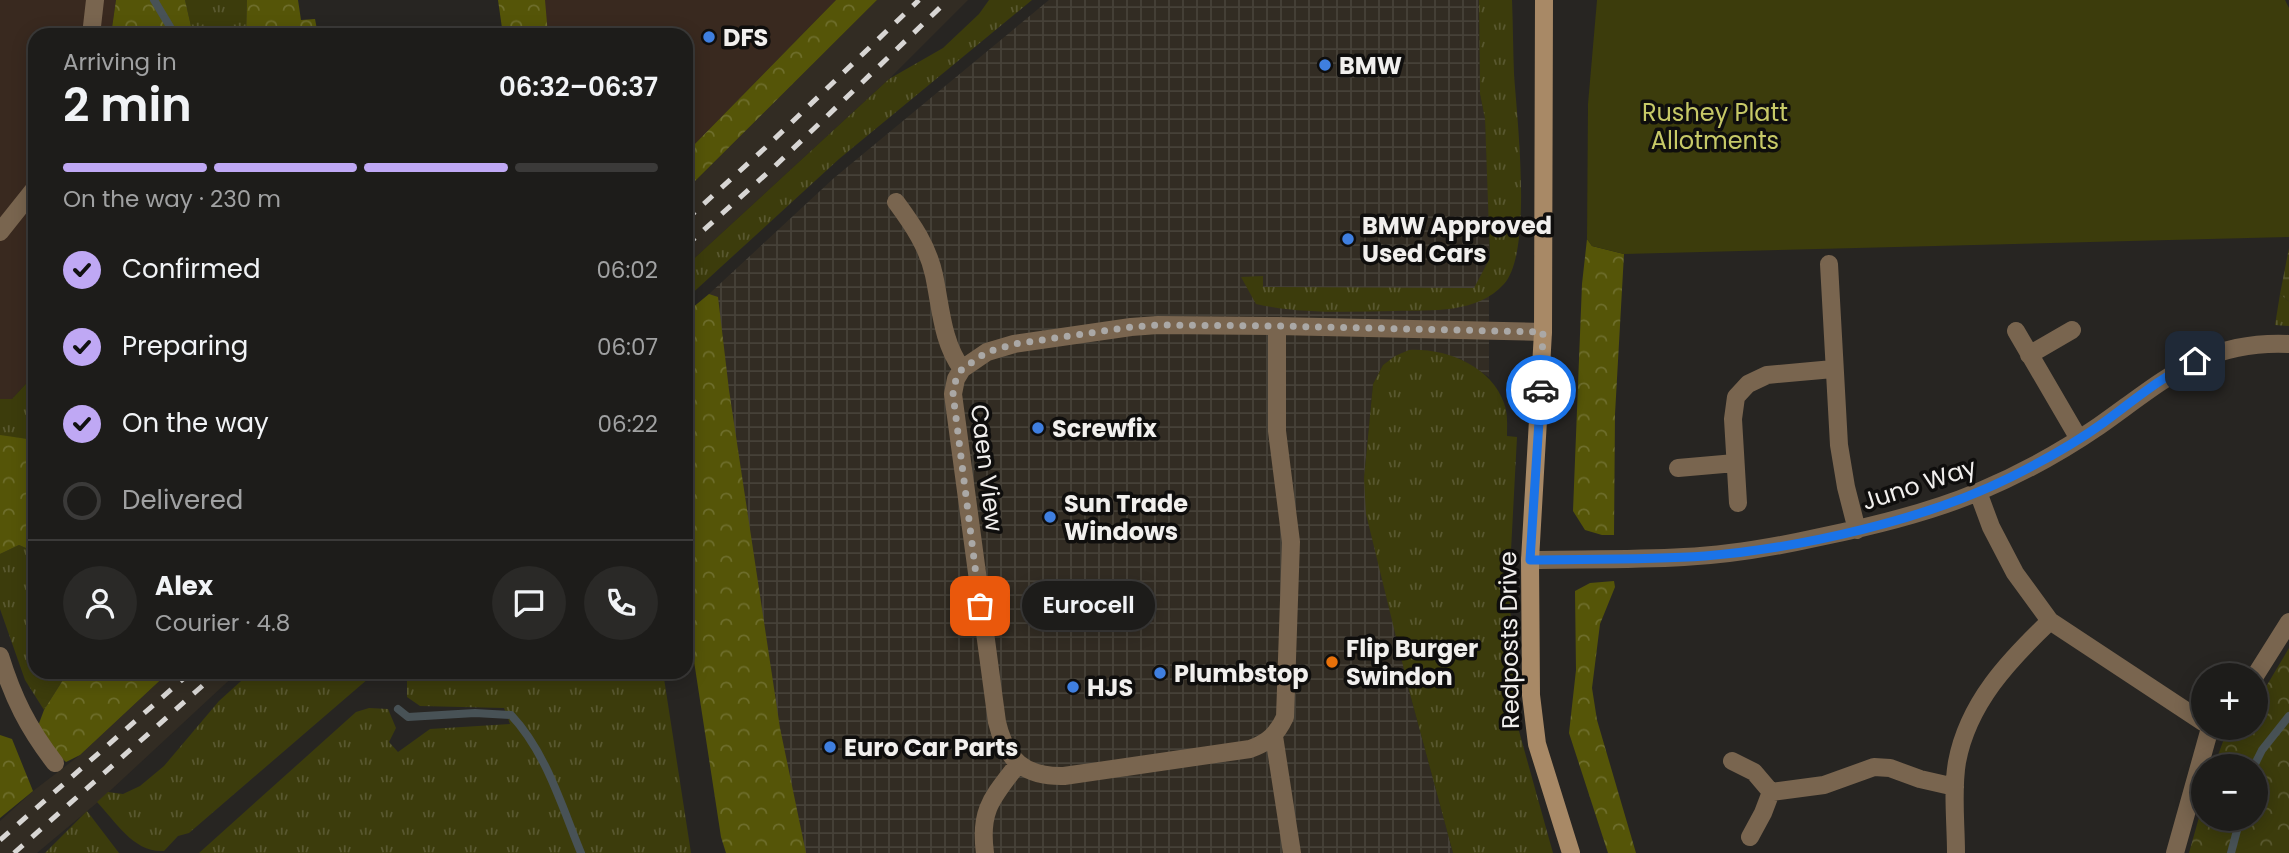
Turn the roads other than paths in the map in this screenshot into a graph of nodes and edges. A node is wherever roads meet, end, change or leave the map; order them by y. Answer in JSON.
{"nodes":[{"id":1,"x":95,"y":0,"type":"edge"},
{"id":2,"x":1544,"y":0,"type":"edge"},
{"id":3,"x":92,"y":28,"type":"edge"},
{"id":4,"x":28,"y":197,"type":"edge"},
{"id":5,"x":896,"y":202,"type":"dead end"},
{"id":6,"x":0,"y":232,"type":"edge"},
{"id":7,"x":1829,"y":264,"type":"dead end"},
{"id":8,"x":1277,"y":326,"type":"junction"},
{"id":9,"x":2072,"y":330,"type":"dead end"},
{"id":10,"x":2016,"y":331,"type":"dead end"},
{"id":11,"x":1543,"y":332,"type":"junction"},
{"id":12,"x":2289,"y":344,"type":"edge"},
{"id":13,"x":2029,"y":355,"type":"junction"},
{"id":14,"x":962,"y":369,"type":"junction"},
{"id":15,"x":1833,"y":369,"type":"junction"},
{"id":16,"x":2079,"y":439,"type":"junction"},
{"id":17,"x":1735,"y":463,"type":"junction"},
{"id":18,"x":1678,"y":468,"type":"dead end"},
{"id":19,"x":1978,"y":492,"type":"junction"},
{"id":20,"x":1738,"y":503,"type":"dead end"},
{"id":21,"x":1857,"y":530,"type":"junction"},
{"id":22,"x":1530,"y":560,"type":"junction"},
{"id":23,"x":2050,"y":621,"type":"junction"},
{"id":24,"x":2289,"y":622,"type":"edge"},
{"id":25,"x":0,"y":656,"type":"edge"},
{"id":26,"x":2263,"y":663,"type":"edge"},
{"id":27,"x":2191,"y":714,"type":"edge"},
{"id":28,"x":1274,"y":736,"type":"junction"},
{"id":29,"x":2207,"y":740,"type":"edge"},
{"id":30,"x":1732,"y":761,"type":"dead end"},
{"id":31,"x":55,"y":763,"type":"dead end"},
{"id":32,"x":1018,"y":764,"type":"junction"},
{"id":33,"x":1955,"y":788,"type":"junction"},
{"id":34,"x":1771,"y":792,"type":"junction"},
{"id":35,"x":1750,"y":837,"type":"dead end"},
{"id":36,"x":985,"y":853,"type":"edge"},
{"id":37,"x":1292,"y":853,"type":"edge"},
{"id":38,"x":1571,"y":853,"type":"edge"},
{"id":39,"x":1956,"y":853,"type":"edge"},
{"id":40,"x":2175,"y":853,"type":"edge"}],
"edges":[{"from":1,"to":3,"type":"street"},
{"from":2,"to":11,"type":"main road","name":"Redposts Drive"},
{"from":4,"to":6,"type":"street"},
{"from":5,"to":14,"type":"street"},
{"from":7,"to":15,"type":"street"},
{"from":8,"to":11,"type":"street"},
{"from":8,"to":14,"type":"street"},
{"from":8,"to":28,"type":"street"},
{"from":9,"to":13,"type":"street"},
{"from":10,"to":13,"type":"street"},
{"from":11,"to":22,"type":"main road","name":"Redposts Drive"},
{"from":12,"to":16,"type":"street","name":"Juno Way"},
{"from":13,"to":16,"type":"street"},
{"from":14,"to":32,"type":"street","name":"Caen View"},
{"from":15,"to":17,"type":"street"},
{"from":15,"to":21,"type":"street"},
{"from":16,"to":19,"type":"street","name":"Juno Way"},
{"from":17,"to":18,"type":"street"},
{"from":17,"to":20,"type":"street"},
{"from":19,"to":21,"type":"street","name":"Juno Way"},
{"from":19,"to":23,"type":"street"},
{"from":21,"to":22,"type":"street","name":"Juno Way"},
{"from":22,"to":38,"type":"main road","name":"Redposts Drive"},
{"from":23,"to":27,"type":"street"},
{"from":23,"to":33,"type":"street"},
{"from":24,"to":26,"type":"street"},
{"from":25,"to":31,"type":"street"},
{"from":28,"to":32,"type":"street"},
{"from":28,"to":37,"type":"street"},
{"from":29,"to":40,"type":"street"},
{"from":30,"to":34,"type":"street"},
{"from":32,"to":36,"type":"street"},
{"from":33,"to":34,"type":"street"},
{"from":33,"to":39,"type":"street"},
{"from":34,"to":35,"type":"street"}]}
